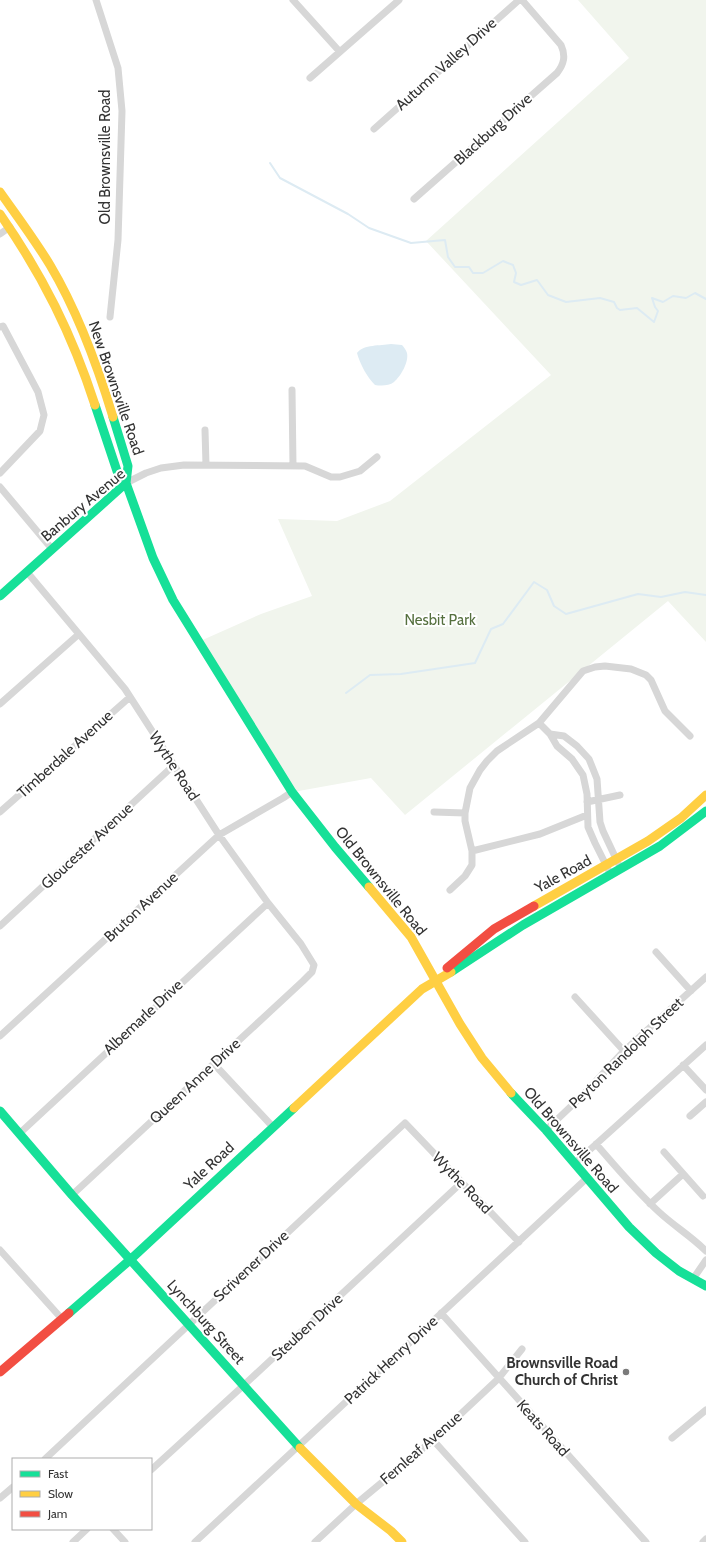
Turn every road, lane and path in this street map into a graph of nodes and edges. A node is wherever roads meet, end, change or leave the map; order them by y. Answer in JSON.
{"nodes":[{"id":1,"x":96,"y":0,"type":"edge"},
{"id":2,"x":293,"y":0,"type":"edge"},
{"id":3,"x":399,"y":0,"type":"edge"},
{"id":4,"x":519,"y":0,"type":"edge"},
{"id":5,"x":522,"y":0,"type":"edge"},
{"id":6,"x":340,"y":52,"type":"junction"},
{"id":7,"x":310,"y":78,"type":"dead end"},
{"id":8,"x":374,"y":128,"type":"dead end"},
{"id":9,"x":0,"y":192,"type":"edge"},
{"id":10,"x":414,"y":199,"type":"dead end"},
{"id":11,"x":0,"y":214,"type":"edge"},
{"id":12,"x":10,"y":228,"type":"junction"},
{"id":13,"x":0,"y":234,"type":"edge"},
{"id":14,"x":110,"y":317,"type":"dead end"},
{"id":15,"x":2,"y":327,"type":"edge"},
{"id":16,"x":292,"y":390,"type":"dead end"},
{"id":17,"x":205,"y":430,"type":"dead end"},
{"id":18,"x":377,"y":457,"type":"dead end"},
{"id":19,"x":206,"y":465,"type":"junction"},
{"id":20,"x":294,"y":466,"type":"junction"},
{"id":21,"x":0,"y":473,"type":"edge"},
{"id":22,"x":126,"y":483,"type":"junction"},
{"id":23,"x":0,"y":487,"type":"edge"},
{"id":24,"x":52,"y":549,"type":"junction"},
{"id":25,"x":27,"y":572,"type":"junction"},
{"id":26,"x":0,"y":596,"type":"edge"},
{"id":27,"x":79,"y":634,"type":"junction"},
{"id":28,"x":130,"y":697,"type":"junction"},
{"id":29,"x":0,"y":704,"type":"edge"},
{"id":30,"x":539,"y":723,"type":"junction"},
{"id":31,"x":550,"y":734,"type":"junction"},
{"id":32,"x":690,"y":736,"type":"dead end"},
{"id":33,"x":174,"y":765,"type":"junction"},
{"id":34,"x":292,"y":792,"type":"junction"},
{"id":35,"x":620,"y":795,"type":"dead end"},
{"id":36,"x":706,"y":795,"type":"edge"},
{"id":37,"x":598,"y":799,"type":"junction"},
{"id":38,"x":587,"y":802,"type":"junction"},
{"id":39,"x":706,"y":810,"type":"edge"},
{"id":40,"x":0,"y":812,"type":"edge"},
{"id":41,"x":434,"y":812,"type":"dead end"},
{"id":42,"x":465,"y":813,"type":"junction"},
{"id":43,"x":587,"y":815,"type":"junction"},
{"id":44,"x":219,"y":836,"type":"junction"},
{"id":45,"x":472,"y":851,"type":"junction"},
{"id":46,"x":616,"y":860,"type":"junction"},
{"id":47,"x":606,"y":866,"type":"junction"},
{"id":48,"x":621,"y":870,"type":"junction"},
{"id":49,"x":611,"y":875,"type":"junction"},
{"id":50,"x":450,"y":890,"type":"dead end"},
{"id":51,"x":268,"y":903,"type":"junction"},
{"id":52,"x":0,"y":926,"type":"edge"},
{"id":53,"x":656,"y":952,"type":"dead end"},
{"id":54,"x":314,"y":965,"type":"joint"},
{"id":55,"x":706,"y":977,"type":"edge"},
{"id":56,"x":436,"y":980,"type":"junction"},
{"id":57,"x":691,"y":991,"type":"junction"},
{"id":58,"x":575,"y":997,"type":"dead end"},
{"id":59,"x":0,"y":1036,"type":"edge"},
{"id":60,"x":706,"y":1045,"type":"edge"},
{"id":61,"x":624,"y":1051,"type":"junction"},
{"id":62,"x":214,"y":1064,"type":"junction"},
{"id":63,"x":683,"y":1066,"type":"junction"},
{"id":64,"x":706,"y":1090,"type":"edge"},
{"id":65,"x":706,"y":1102,"type":"edge"},
{"id":66,"x":0,"y":1111,"type":"edge"},
{"id":67,"x":690,"y":1116,"type":"dead end"},
{"id":68,"x":405,"y":1123,"type":"joint"},
{"id":69,"x":273,"y":1127,"type":"junction"},
{"id":70,"x":546,"y":1130,"type":"junction"},
{"id":71,"x":20,"y":1133,"type":"junction"},
{"id":72,"x":596,"y":1144,"type":"junction"},
{"id":73,"x":664,"y":1152,"type":"dead end"},
{"id":74,"x":574,"y":1164,"type":"junction"},
{"id":75,"x":683,"y":1174,"type":"junction"},
{"id":76,"x":587,"y":1178,"type":"junction"},
{"id":77,"x":461,"y":1183,"type":"junction"},
{"id":78,"x":72,"y":1195,"type":"junction"},
{"id":79,"x":702,"y":1196,"type":"dead end"},
{"id":80,"x":650,"y":1204,"type":"junction"},
{"id":81,"x":519,"y":1242,"type":"junction"},
{"id":82,"x":0,"y":1250,"type":"edge"},
{"id":83,"x":706,"y":1251,"type":"edge"},
{"id":84,"x":131,"y":1259,"type":"junction"},
{"id":85,"x":706,"y":1260,"type":"edge"},
{"id":86,"x":693,"y":1279,"type":"junction"},
{"id":87,"x":706,"y":1286,"type":"edge"},
{"id":88,"x":441,"y":1314,"type":"junction"},
{"id":89,"x":62,"y":1319,"type":"junction"},
{"id":90,"x":189,"y":1324,"type":"junction"},
{"id":91,"x":522,"y":1350,"type":"dead end"},
{"id":92,"x":0,"y":1372,"type":"edge"},
{"id":93,"x":498,"y":1379,"type":"junction"},
{"id":94,"x":244,"y":1385,"type":"junction"},
{"id":95,"x":706,"y":1410,"type":"edge"},
{"id":96,"x":672,"y":1438,"type":"dead end"},
{"id":97,"x":433,"y":1440,"type":"junction"},
{"id":98,"x":298,"y":1446,"type":"junction"},
{"id":99,"x":48,"y":1458,"type":"edge"},
{"id":100,"x":152,"y":1469,"type":"edge"},
{"id":101,"x":12,"y":1488,"type":"edge"},
{"id":102,"x":0,"y":1498,"type":"edge"},
{"id":103,"x":356,"y":1504,"type":"junction"},
{"id":104,"x":86,"y":1530,"type":"edge"},
{"id":105,"x":113,"y":1530,"type":"edge"},
{"id":106,"x":706,"y":1539,"type":"edge"},
{"id":107,"x":73,"y":1542,"type":"edge"},
{"id":108,"x":125,"y":1542,"type":"edge"},
{"id":109,"x":195,"y":1542,"type":"edge"},
{"id":110,"x":315,"y":1542,"type":"edge"},
{"id":111,"x":402,"y":1542,"type":"edge"},
{"id":112,"x":525,"y":1542,"type":"edge"},
{"id":113,"x":646,"y":1542,"type":"edge"},
{"id":114,"x":703,"y":1542,"type":"edge"}],
"edges":[{"from":1,"to":14,"type":"street","name":"Old Brownsville Road"},
{"from":2,"to":6,"type":"street"},
{"from":3,"to":6,"type":"street"},
{"from":4,"to":8,"type":"street","name":"Autumn Valley Drive"},
{"from":5,"to":10,"type":"street","name":"Blackburg Drive"},
{"from":6,"to":7,"type":"street"},
{"from":9,"to":22,"type":"main road","name":"New Brownsville Road"},
{"from":11,"to":12,"type":"main road","name":"New Brownsville Road"},
{"from":12,"to":13,"type":"street"},
{"from":12,"to":22,"type":"main road","name":"New Brownsville Road"},
{"from":15,"to":21,"type":"street"},
{"from":16,"to":20,"type":"street"},
{"from":17,"to":19,"type":"street"},
{"from":18,"to":20,"type":"street","name":"Banbury Avenue"},
{"from":19,"to":20,"type":"street","name":"Banbury Avenue"},
{"from":19,"to":22,"type":"street","name":"Banbury Avenue"},
{"from":22,"to":24,"type":"main road","name":"Banbury Avenue"},
{"from":22,"to":34,"type":"main road","name":"Old Brownsville Road"},
{"from":23,"to":24,"type":"street"},
{"from":24,"to":25,"type":"main road","name":"Banbury Avenue"},
{"from":25,"to":26,"type":"main road","name":"Banbury Avenue"},
{"from":25,"to":27,"type":"street","name":"Wythe Road"},
{"from":27,"to":28,"type":"street","name":"Wythe Road"},
{"from":27,"to":29,"type":"street"},
{"from":28,"to":33,"type":"street","name":"Wythe Road"},
{"from":28,"to":40,"type":"street","name":"Timberdale Avenue"},
{"from":30,"to":31,"type":"street"},
{"from":30,"to":32,"type":"street"},
{"from":30,"to":42,"type":"street"},
{"from":31,"to":37,"type":"street"},
{"from":31,"to":38,"type":"street"},
{"from":33,"to":44,"type":"street","name":"Wythe Road"},
{"from":33,"to":52,"type":"street","name":"Gloucester Avenue"},
{"from":34,"to":44,"type":"street","name":"Bruton Avenue"},
{"from":34,"to":56,"type":"main road","name":"Old Brownsville Road"},
{"from":35,"to":37,"type":"street"},
{"from":36,"to":46,"type":"main road","name":"Yale Road"},
{"from":37,"to":38,"type":"street"},
{"from":37,"to":46,"type":"street"},
{"from":38,"to":43,"type":"street"},
{"from":39,"to":48,"type":"main road","name":"Yale Road"},
{"from":41,"to":42,"type":"street"},
{"from":42,"to":45,"type":"street"},
{"from":43,"to":45,"type":"street"},
{"from":43,"to":47,"type":"street"},
{"from":44,"to":51,"type":"street","name":"Wythe Road"},
{"from":44,"to":59,"type":"street","name":"Bruton Avenue"},
{"from":45,"to":50,"type":"street"},
{"from":46,"to":47,"type":"main road","name":"Yale Road"},
{"from":46,"to":48,"type":"street"},
{"from":47,"to":49,"type":"street"},
{"from":47,"to":56,"type":"main road","name":"Yale Road"},
{"from":48,"to":49,"type":"main road","name":"Yale Road"},
{"from":49,"to":56,"type":"main road","name":"Yale Road"},
{"from":51,"to":54,"type":"street","name":"Wythe Road"},
{"from":51,"to":71,"type":"street","name":"Albemarle Drive"},
{"from":53,"to":57,"type":"street"},
{"from":54,"to":62,"type":"street","name":"Queen Anne Drive"},
{"from":55,"to":57,"type":"street","name":"Peyton Randolph Street"},
{"from":56,"to":69,"type":"main road","name":"Yale Road"},
{"from":56,"to":70,"type":"main road","name":"Old Brownsville Road"},
{"from":57,"to":61,"type":"street","name":"Peyton Randolph Street"},
{"from":58,"to":61,"type":"street"},
{"from":60,"to":63,"type":"street"},
{"from":61,"to":70,"type":"street","name":"Peyton Randolph Street"},
{"from":62,"to":69,"type":"street"},
{"from":62,"to":78,"type":"street","name":"Queen Anne Drive"},
{"from":63,"to":64,"type":"street"},
{"from":63,"to":72,"type":"street"},
{"from":65,"to":67,"type":"street"},
{"from":66,"to":71,"type":"main road","name":"Lynchburg Street"},
{"from":68,"to":77,"type":"street","name":"Wythe Road"},
{"from":68,"to":90,"type":"street","name":"Scrivener Drive"},
{"from":69,"to":84,"type":"main road","name":"Yale Road"},
{"from":70,"to":74,"type":"main road","name":"Old Brownsville Road"},
{"from":71,"to":78,"type":"main road","name":"Lynchburg Street"},
{"from":72,"to":74,"type":"street"},
{"from":72,"to":80,"type":"street"},
{"from":73,"to":75,"type":"street"},
{"from":74,"to":76,"type":"main road","name":"Old Brownsville Road"},
{"from":75,"to":79,"type":"street"},
{"from":75,"to":80,"type":"street"},
{"from":76,"to":81,"type":"street","name":"Patrick Henry Drive"},
{"from":76,"to":86,"type":"main road","name":"Old Brownsville Road"},
{"from":77,"to":81,"type":"street","name":"Wythe Road"},
{"from":77,"to":94,"type":"street","name":"Steuben Drive"},
{"from":78,"to":84,"type":"main road","name":"Lynchburg Street"},
{"from":80,"to":83,"type":"street"},
{"from":81,"to":88,"type":"street","name":"Patrick Henry Drive"},
{"from":82,"to":89,"type":"street"},
{"from":84,"to":89,"type":"main road","name":"Yale Road"},
{"from":84,"to":90,"type":"main road","name":"Lynchburg Street"},
{"from":85,"to":86,"type":"street"},
{"from":86,"to":87,"type":"main road","name":"Old Brownsville Road"},
{"from":88,"to":93,"type":"street","name":"Keats Road"},
{"from":88,"to":98,"type":"street","name":"Patrick Henry Drive"},
{"from":89,"to":92,"type":"main road","name":"Yale Road"},
{"from":90,"to":94,"type":"main road","name":"Lynchburg Street"},
{"from":90,"to":99,"type":"street","name":"Scrivener Drive"},
{"from":91,"to":93,"type":"street","name":"Fernleaf Avenue"},
{"from":93,"to":97,"type":"street","name":"Fernleaf Avenue"},
{"from":93,"to":113,"type":"street","name":"Keats Road"},
{"from":94,"to":98,"type":"main road","name":"Lynchburg Street"},
{"from":94,"to":100,"type":"street","name":"Steuben Drive"},
{"from":95,"to":96,"type":"street"},
{"from":97,"to":103,"type":"street","name":"Fernleaf Avenue"},
{"from":97,"to":112,"type":"street"},
{"from":98,"to":103,"type":"main road","name":"Lynchburg Street"},
{"from":98,"to":109,"type":"street","name":"Patrick Henry Drive"},
{"from":101,"to":102,"type":"street"},
{"from":103,"to":110,"type":"street","name":"Fernleaf Avenue"},
{"from":103,"to":111,"type":"main road","name":"Lynchburg Street"},
{"from":104,"to":107,"type":"street"},
{"from":105,"to":108,"type":"street"},
{"from":106,"to":114,"type":"street"}]}
